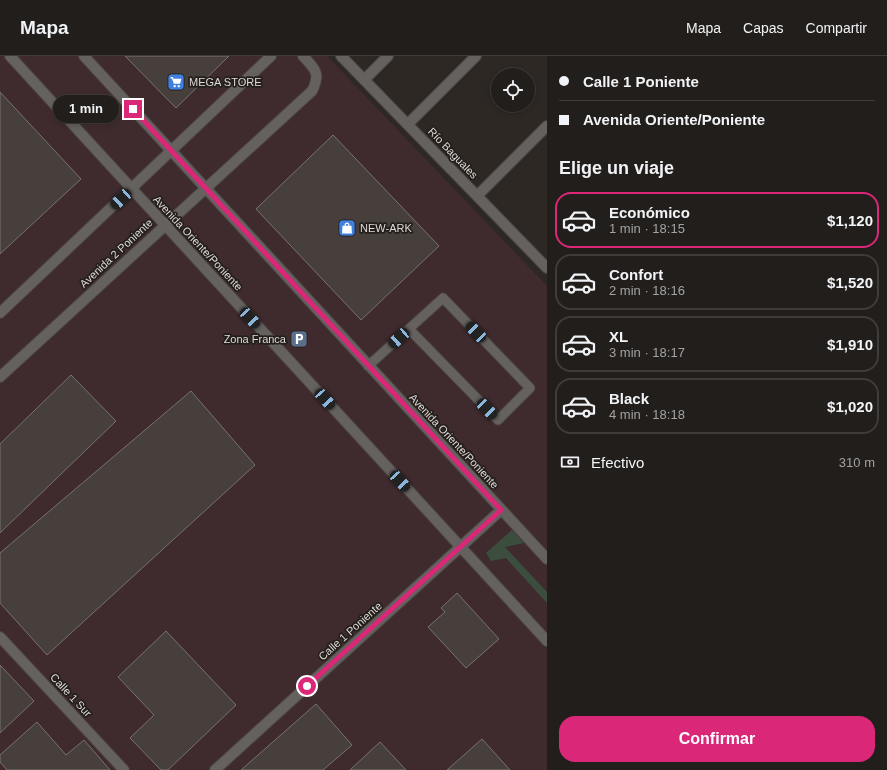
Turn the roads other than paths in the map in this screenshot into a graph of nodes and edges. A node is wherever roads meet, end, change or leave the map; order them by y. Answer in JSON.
{"nodes":[{"id":1,"x":10,"y":56,"type":"edge"},
{"id":2,"x":84,"y":56,"type":"edge"},
{"id":3,"x":271,"y":56,"type":"edge"},
{"id":4,"x":303,"y":56,"type":"edge"},
{"id":5,"x":341,"y":56,"type":"edge"},
{"id":6,"x":388,"y":56,"type":"edge"},
{"id":7,"x":476,"y":56,"type":"edge"},
{"id":8,"x":364,"y":80,"type":"junction"},
{"id":9,"x":408,"y":124,"type":"junction"},
{"id":10,"x":547,"y":126,"type":"edge"},
{"id":11,"x":172,"y":151,"type":"junction"},
{"id":12,"x":205,"y":187,"type":"junction"},
{"id":13,"x":132,"y":189,"type":"junction"},
{"id":14,"x":477,"y":196,"type":"junction"},
{"id":15,"x":165,"y":225,"type":"junction"},
{"id":16,"x":546,"y":266,"type":"edge"},
{"id":17,"x":0,"y":313,"type":"edge"},
{"id":18,"x":409,"y":329,"type":"junction"},
{"id":19,"x":368,"y":366,"type":"junction"},
{"id":20,"x":0,"y":377,"type":"edge"},
{"id":21,"x":501,"y":510,"type":"junction"},
{"id":22,"x":460,"y":547,"type":"junction"},
{"id":23,"x":547,"y":559,"type":"edge"},
{"id":24,"x":0,"y":637,"type":"edge"},
{"id":25,"x":547,"y":641,"type":"edge"},
{"id":26,"x":124,"y":770,"type":"edge"},
{"id":27,"x":215,"y":770,"type":"edge"}],
"edges":[{"from":1,"to":13,"type":"street","name":"Avenida Oriente/Poniente"},
{"from":2,"to":11,"type":"street","name":"Avenida Oriente/Poniente"},
{"from":3,"to":11,"type":"street"},
{"from":4,"to":12,"type":"street","name":"Avenida 2 Poniente"},
{"from":5,"to":8,"type":"street","name":"Río Baguales"},
{"from":6,"to":8,"type":"street"},
{"from":7,"to":9,"type":"street"},
{"from":8,"to":9,"type":"street","name":"Río Baguales"},
{"from":9,"to":14,"type":"street","name":"Río Baguales"},
{"from":10,"to":14,"type":"street"},
{"from":11,"to":12,"type":"street","name":"Avenida Oriente/Poniente"},
{"from":11,"to":13,"type":"street"},
{"from":12,"to":15,"type":"street","name":"Avenida 2 Poniente"},
{"from":12,"to":19,"type":"street","name":"Avenida Oriente/Poniente"},
{"from":13,"to":15,"type":"street","name":"Avenida Oriente/Poniente"},
{"from":13,"to":17,"type":"street"},
{"from":14,"to":16,"type":"street","name":"Río Baguales"},
{"from":15,"to":20,"type":"street","name":"Avenida 2 Poniente"},
{"from":15,"to":22,"type":"street","name":"Avenida Oriente/Poniente"},
{"from":18,"to":18,"type":"lane"},
{"from":18,"to":19,"type":"lane"},
{"from":19,"to":21,"type":"street","name":"Avenida Oriente/Poniente"},
{"from":21,"to":22,"type":"street","name":"Calle 1 Poniente"},
{"from":21,"to":23,"type":"street","name":"Avenida Oriente/Poniente"},
{"from":22,"to":25,"type":"street","name":"Avenida Oriente/Poniente"},
{"from":22,"to":27,"type":"street","name":"Calle 1 Poniente"},
{"from":24,"to":26,"type":"street","name":"Calle 1 Sur"}]}
